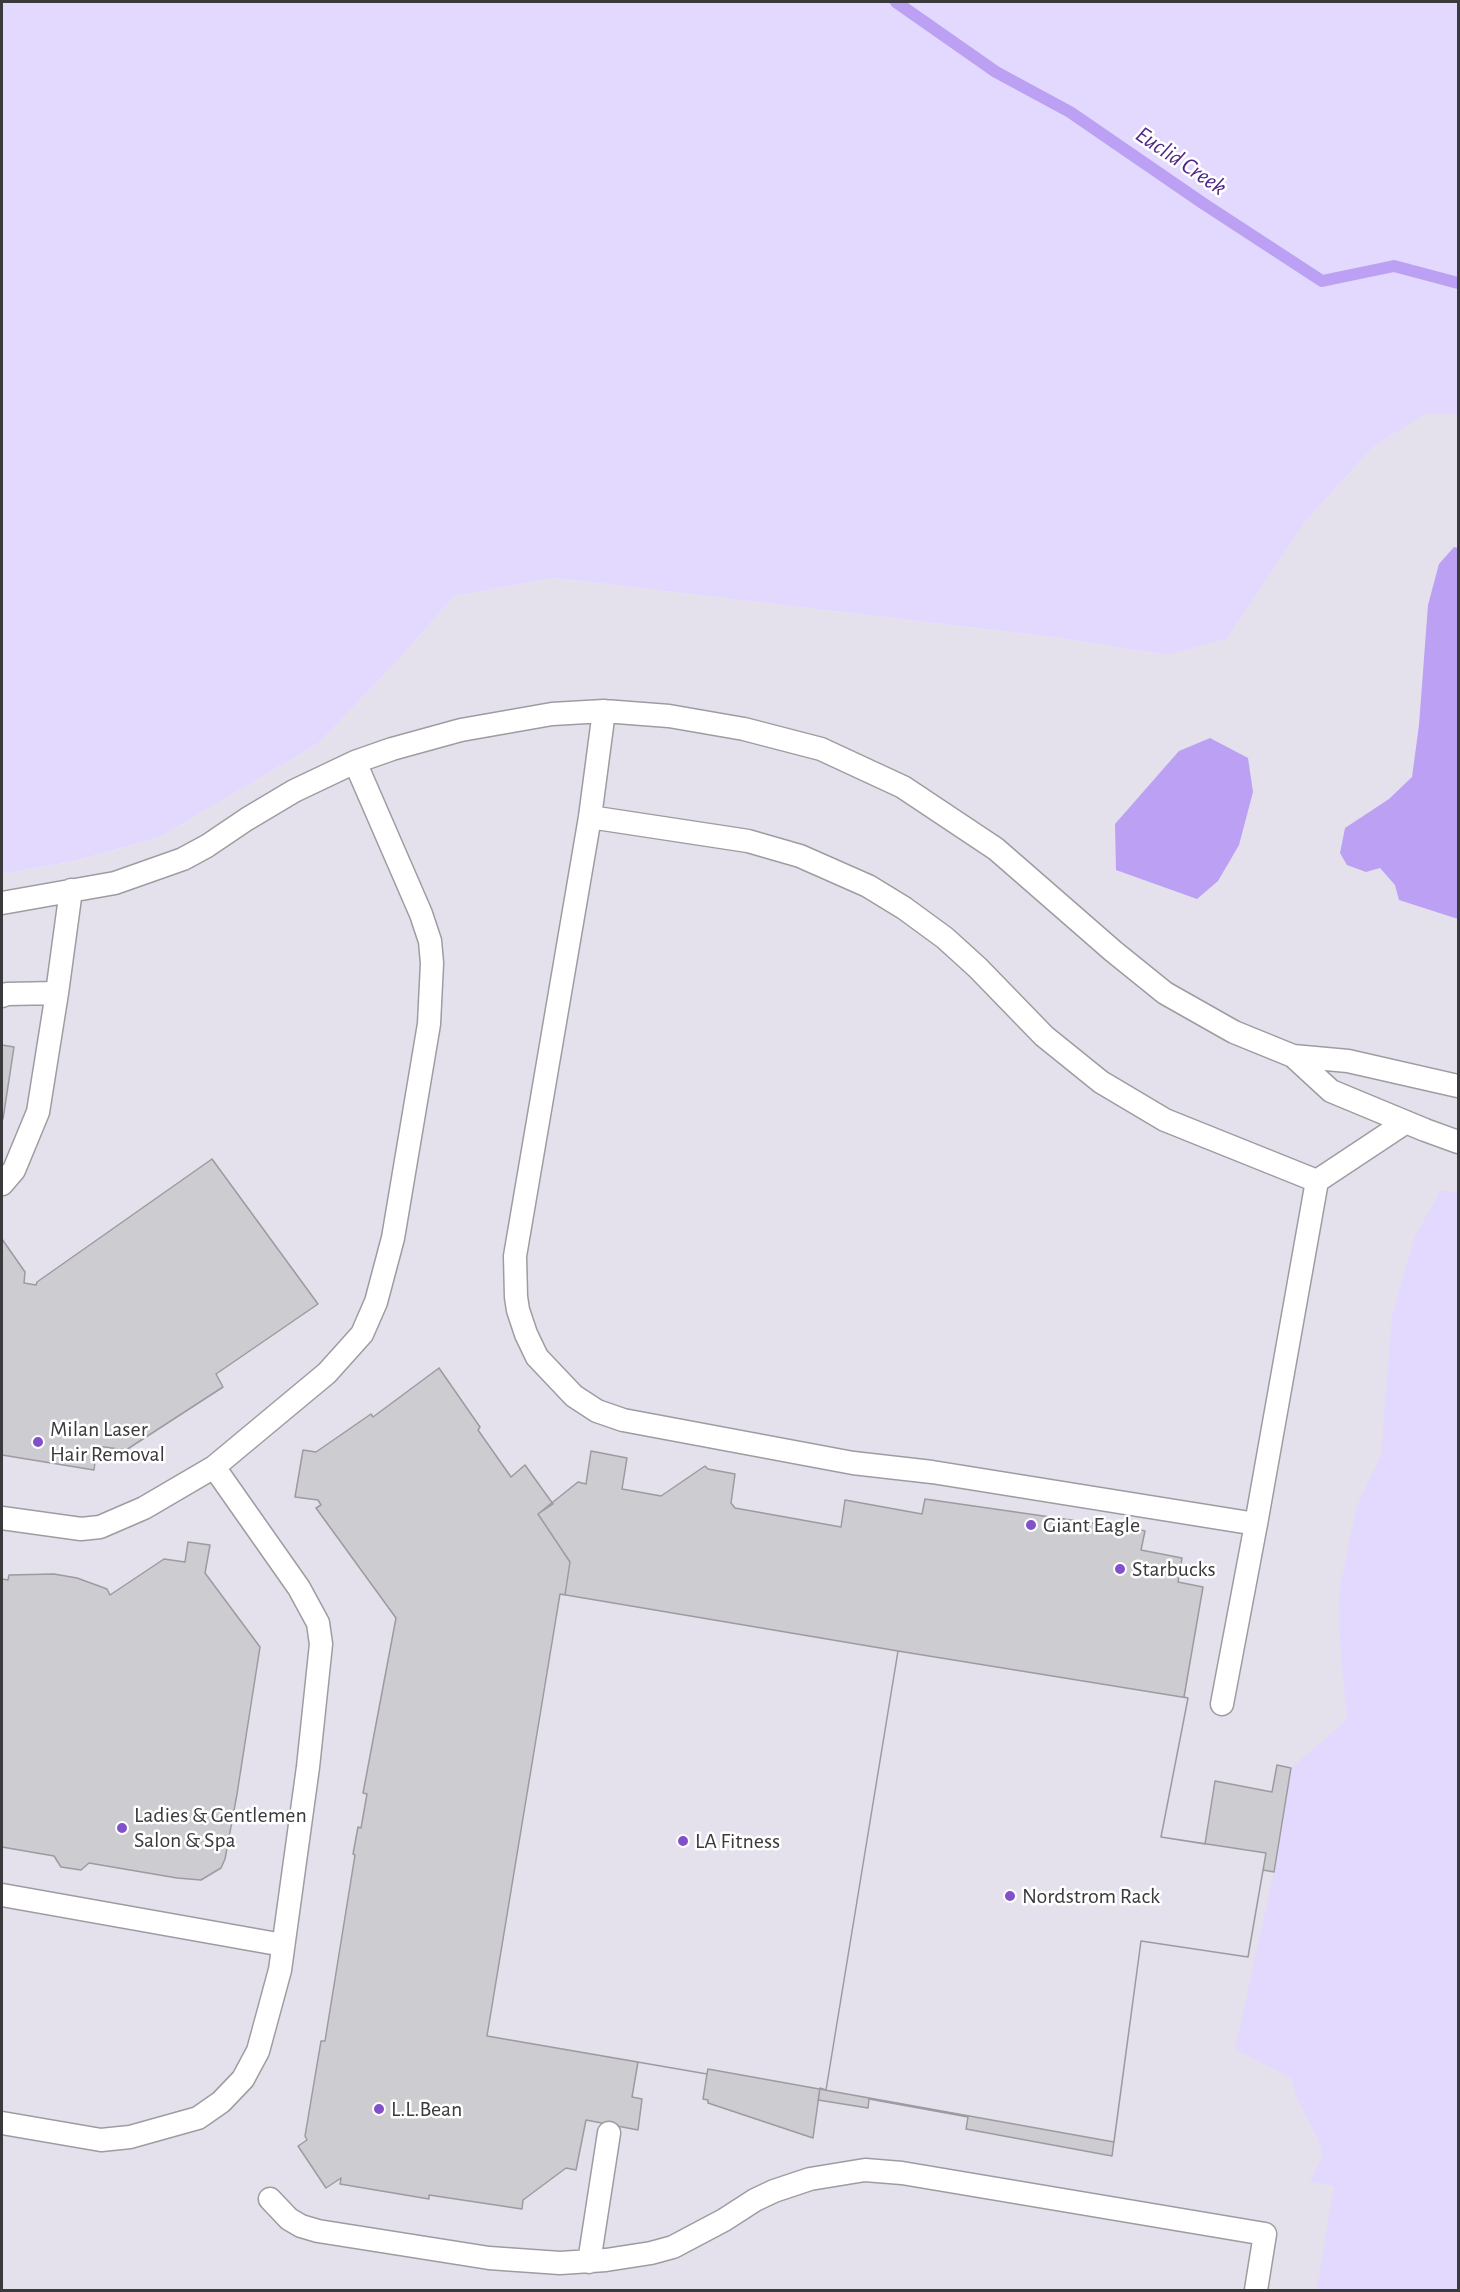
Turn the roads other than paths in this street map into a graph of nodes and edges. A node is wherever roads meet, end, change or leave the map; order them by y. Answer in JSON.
{"nodes":[{"id":1,"x":604,"y":711,"type":"junction"},
{"id":2,"x":355,"y":762,"type":"junction"},
{"id":3,"x":590,"y":817,"type":"junction"},
{"id":4,"x":71,"y":890,"type":"junction"},
{"id":5,"x":2,"y":903,"type":"edge"},
{"id":6,"x":57,"y":993,"type":"junction"},
{"id":7,"x":2,"y":996,"type":"edge"},
{"id":8,"x":1293,"y":1056,"type":"junction"},
{"id":9,"x":1458,"y":1086,"type":"edge"},
{"id":10,"x":1406,"y":1122,"type":"junction"},
{"id":11,"x":1458,"y":1142,"type":"edge"},
{"id":12,"x":1317,"y":1180,"type":"junction"},
{"id":13,"x":2,"y":1184,"type":"edge"},
{"id":14,"x":214,"y":1467,"type":"junction"},
{"id":15,"x":2,"y":1518,"type":"edge"},
{"id":16,"x":1256,"y":1524,"type":"junction"},
{"id":17,"x":1222,"y":1704,"type":"dead end"},
{"id":18,"x":2,"y":1895,"type":"edge"},
{"id":19,"x":283,"y":1945,"type":"junction"},
{"id":20,"x":2,"y":2123,"type":"edge"},
{"id":21,"x":609,"y":2133,"type":"dead end"},
{"id":22,"x":270,"y":2199,"type":"dead end"},
{"id":23,"x":589,"y":2262,"type":"junction"},
{"id":24,"x":1256,"y":2290,"type":"edge"}],
"edges":[{"from":1,"to":2,"type":"lane"},
{"from":1,"to":3,"type":"lane"},
{"from":1,"to":8,"type":"lane"},
{"from":2,"to":4,"type":"lane"},
{"from":2,"to":14,"type":"lane"},
{"from":3,"to":12,"type":"lane"},
{"from":3,"to":16,"type":"lane"},
{"from":4,"to":5,"type":"lane"},
{"from":4,"to":6,"type":"lane"},
{"from":6,"to":7,"type":"lane"},
{"from":6,"to":13,"type":"lane"},
{"from":8,"to":9,"type":"lane"},
{"from":8,"to":10,"type":"lane"},
{"from":10,"to":11,"type":"lane"},
{"from":10,"to":12,"type":"lane"},
{"from":12,"to":16,"type":"lane"},
{"from":14,"to":15,"type":"lane"},
{"from":14,"to":19,"type":"lane"},
{"from":16,"to":17,"type":"lane"},
{"from":18,"to":19,"type":"lane"},
{"from":19,"to":20,"type":"lane"},
{"from":21,"to":23,"type":"lane"},
{"from":22,"to":23,"type":"lane"},
{"from":23,"to":24,"type":"lane"}]}
